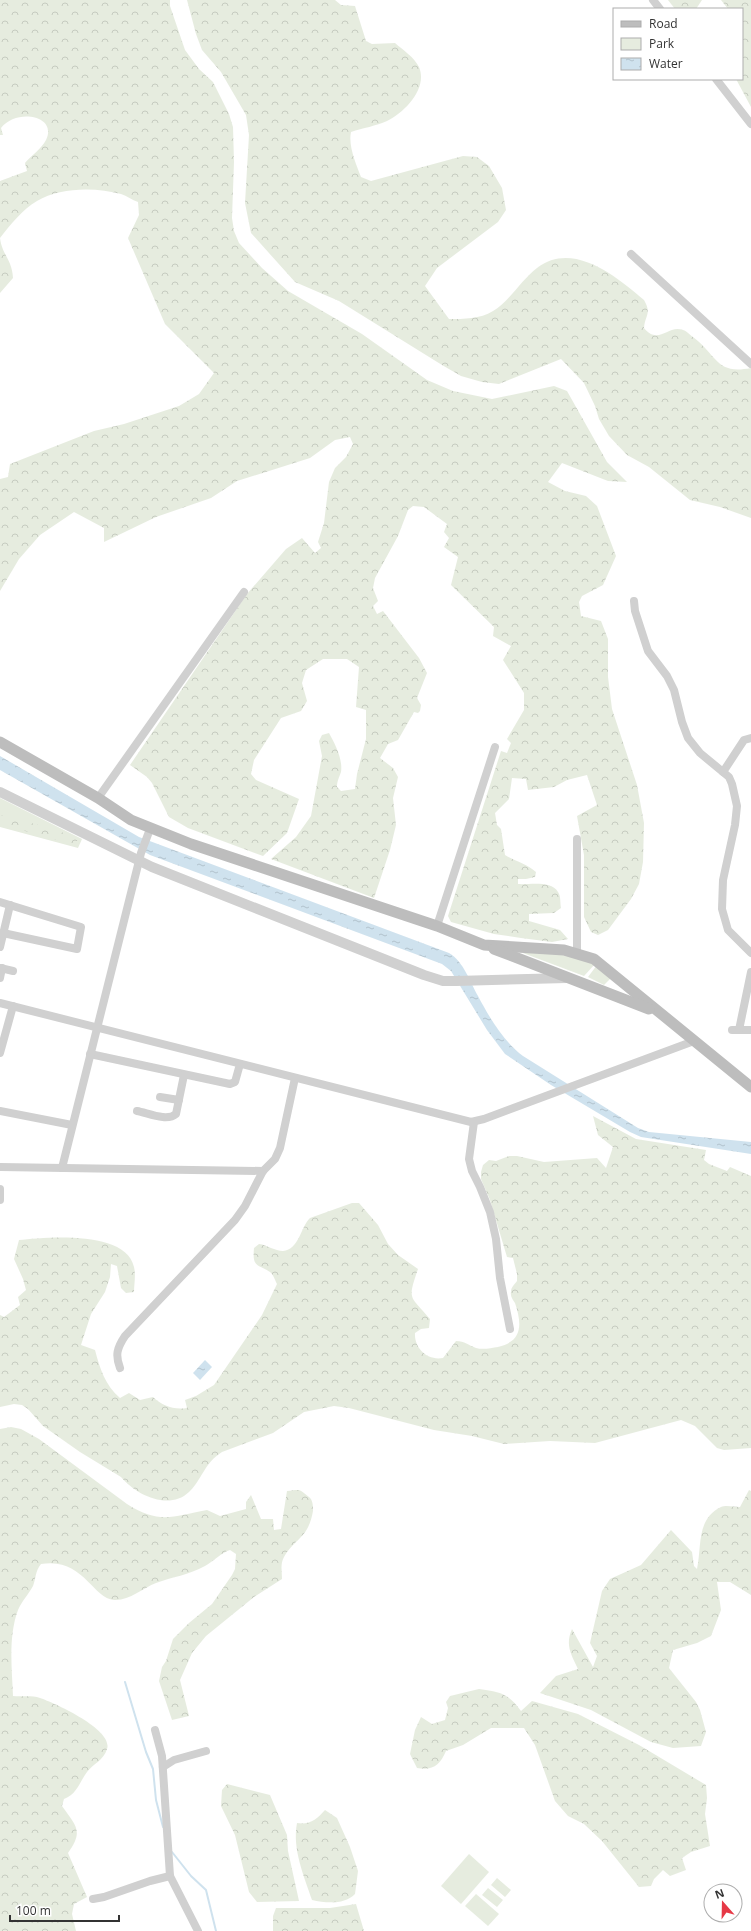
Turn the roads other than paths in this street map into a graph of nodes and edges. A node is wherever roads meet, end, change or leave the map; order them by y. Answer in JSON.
{"nodes":[{"id":1,"x":653,"y":0,"type":"edge"},
{"id":2,"x":659,"y":8,"type":"edge"},
{"id":3,"x":717,"y":80,"type":"edge"},
{"id":4,"x":751,"y":124,"type":"edge"},
{"id":5,"x":631,"y":254,"type":"dead end"},
{"id":6,"x":751,"y":364,"type":"edge"},
{"id":7,"x":244,"y":592,"type":"dead end"},
{"id":8,"x":634,"y":601,"type":"dead end"},
{"id":9,"x":751,"y":738,"type":"edge"},
{"id":10,"x":0,"y":742,"type":"edge"},
{"id":11,"x":495,"y":747,"type":"dead end"},
{"id":12,"x":723,"y":772,"type":"junction"},
{"id":13,"x":0,"y":792,"type":"edge"},
{"id":14,"x":98,"y":798,"type":"junction"},
{"id":15,"x":148,"y":832,"type":"junction"},
{"id":16,"x":577,"y":839,"type":"dead end"},
{"id":17,"x":140,"y":857,"type":"junction"},
{"id":18,"x":0,"y":902,"type":"edge"},
{"id":19,"x":10,"y":905,"type":"junction"},
{"id":20,"x":436,"y":926,"type":"junction"},
{"id":21,"x":3,"y":933,"type":"junction"},
{"id":22,"x":484,"y":945,"type":"junction"},
{"id":23,"x":0,"y":946,"type":"edge"},
{"id":24,"x":577,"y":953,"type":"junction"},
{"id":25,"x":751,"y":953,"type":"edge"},
{"id":26,"x":1,"y":968,"type":"edge"},
{"id":27,"x":13,"y":971,"type":"dead end"},
{"id":28,"x":751,"y":972,"type":"edge"},
{"id":29,"x":0,"y":978,"type":"edge"},
{"id":30,"x":569,"y":978,"type":"junction"},
{"id":31,"x":0,"y":1002,"type":"edge"},
{"id":32,"x":13,"y":1006,"type":"junction"},
{"id":33,"x":659,"y":1013,"type":"junction"},
{"id":34,"x":98,"y":1028,"type":"junction"},
{"id":35,"x":751,"y":1030,"type":"edge"},
{"id":36,"x":2,"y":1038,"type":"edge"},
{"id":37,"x":694,"y":1041,"type":"junction"},
{"id":38,"x":0,"y":1053,"type":"edge"},
{"id":39,"x":90,"y":1054,"type":"junction"},
{"id":40,"x":240,"y":1064,"type":"junction"},
{"id":41,"x":184,"y":1075,"type":"junction"},
{"id":42,"x":296,"y":1078,"type":"junction"},
{"id":43,"x":751,"y":1087,"type":"edge"},
{"id":44,"x":160,"y":1097,"type":"dead end"},
{"id":45,"x":179,"y":1100,"type":"junction"},
{"id":46,"x":137,"y":1110,"type":"dead end"},
{"id":47,"x":0,"y":1112,"type":"edge"},
{"id":48,"x":474,"y":1122,"type":"junction"},
{"id":49,"x":72,"y":1125,"type":"junction"},
{"id":50,"x":0,"y":1167,"type":"edge"},
{"id":51,"x":62,"y":1168,"type":"junction"},
{"id":52,"x":263,"y":1171,"type":"junction"},
{"id":53,"x":0,"y":1189,"type":"edge"},
{"id":54,"x":0,"y":1200,"type":"edge"},
{"id":55,"x":510,"y":1328,"type":"dead end"},
{"id":56,"x":120,"y":1368,"type":"dead end"},
{"id":57,"x":154,"y":1730,"type":"dead end"},
{"id":58,"x":206,"y":1752,"type":"dead end"},
{"id":59,"x":163,"y":1767,"type":"junction"},
{"id":60,"x":170,"y":1876,"type":"junction"},
{"id":61,"x":93,"y":1898,"type":"dead end"},
{"id":62,"x":198,"y":1931,"type":"edge"}],
"edges":[{"from":1,"to":2,"type":"street"},
{"from":3,"to":4,"type":"street"},
{"from":5,"to":6,"type":"street"},
{"from":7,"to":14,"type":"street"},
{"from":8,"to":12,"type":"street"},
{"from":9,"to":12,"type":"street"},
{"from":10,"to":14,"type":"main road"},
{"from":11,"to":20,"type":"street"},
{"from":12,"to":25,"type":"street"},
{"from":13,"to":17,"type":"street"},
{"from":14,"to":15,"type":"main road"},
{"from":15,"to":17,"type":"street"},
{"from":15,"to":20,"type":"main road"},
{"from":16,"to":24,"type":"street"},
{"from":17,"to":30,"type":"street"},
{"from":17,"to":34,"type":"street"},
{"from":18,"to":19,"type":"street"},
{"from":19,"to":21,"type":"street"},
{"from":19,"to":21,"type":"street"},
{"from":20,"to":22,"type":"main road"},
{"from":21,"to":23,"type":"street"},
{"from":22,"to":24,"type":"main road"},
{"from":22,"to":30,"type":"main road"},
{"from":24,"to":33,"type":"main road"},
{"from":26,"to":27,"type":"street"},
{"from":26,"to":29,"type":"street"},
{"from":28,"to":35,"type":"street"},
{"from":30,"to":33,"type":"main road"},
{"from":31,"to":32,"type":"street"},
{"from":32,"to":34,"type":"street"},
{"from":32,"to":36,"type":"street"},
{"from":33,"to":37,"type":"main road"},
{"from":34,"to":39,"type":"street"},
{"from":34,"to":40,"type":"street"},
{"from":36,"to":38,"type":"street"},
{"from":37,"to":43,"type":"main road"},
{"from":37,"to":48,"type":"street"},
{"from":39,"to":41,"type":"street"},
{"from":39,"to":49,"type":"street"},
{"from":40,"to":41,"type":"street"},
{"from":40,"to":42,"type":"street"},
{"from":41,"to":45,"type":"street"},
{"from":42,"to":48,"type":"street"},
{"from":42,"to":52,"type":"street"},
{"from":44,"to":45,"type":"street"},
{"from":45,"to":46,"type":"street"},
{"from":47,"to":49,"type":"street"},
{"from":48,"to":55,"type":"street"},
{"from":49,"to":51,"type":"street"},
{"from":50,"to":51,"type":"street"},
{"from":51,"to":52,"type":"street"},
{"from":52,"to":56,"type":"street"},
{"from":53,"to":54,"type":"street"},
{"from":57,"to":59,"type":"street"},
{"from":58,"to":59,"type":"street"},
{"from":59,"to":60,"type":"street"},
{"from":60,"to":61,"type":"street"},
{"from":60,"to":62,"type":"street"}]}
